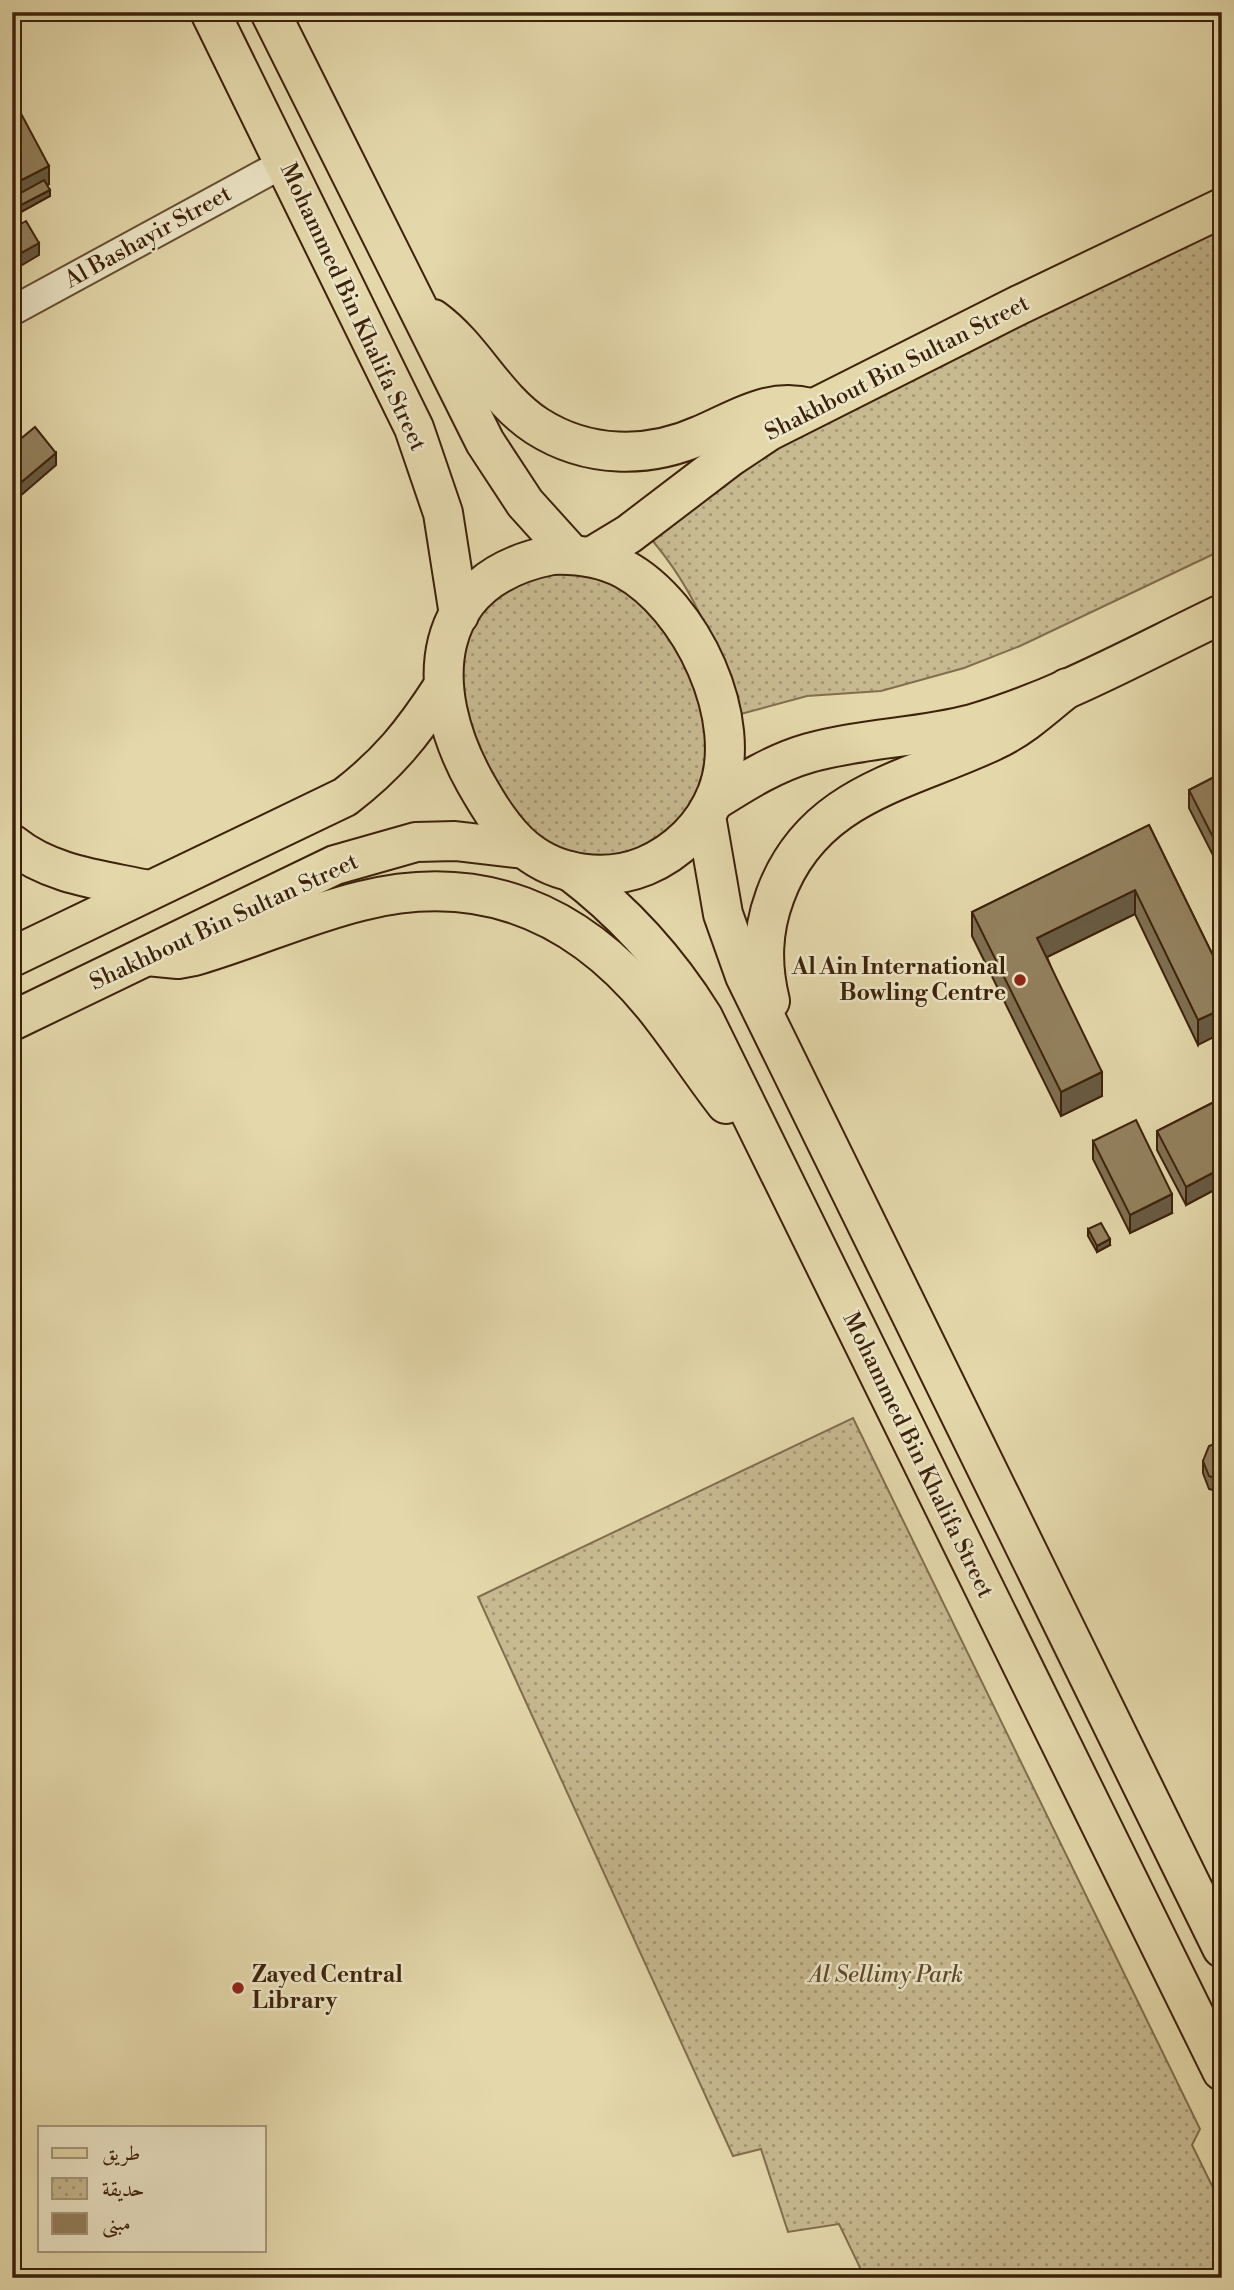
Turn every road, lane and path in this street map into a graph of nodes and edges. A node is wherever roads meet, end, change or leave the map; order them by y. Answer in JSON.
{"nodes":[{"id":1,"x":210,"y":12,"type":"edge"},
{"id":2,"x":270,"y":12,"type":"edge"},
{"id":3,"x":284,"y":163,"type":"junction"},
{"id":4,"x":1222,"y":208,"type":"edge"},
{"id":5,"x":418,"y":308,"type":"junction"},
{"id":6,"x":12,"y":311,"type":"edge"},
{"id":7,"x":811,"y":408,"type":"junction"},
{"id":8,"x":581,"y":556,"type":"junction"},
{"id":9,"x":1222,"y":614,"type":"edge"},
{"id":10,"x":459,"y":615,"type":"junction"},
{"id":11,"x":442,"y":688,"type":"junction"},
{"id":12,"x":1067,"y":688,"type":"junction"},
{"id":13,"x":710,"y":809,"type":"junction"},
{"id":14,"x":12,"y":844,"type":"edge"},
{"id":15,"x":524,"y":849,"type":"junction"},
{"id":16,"x":570,"y":871,"type":"junction"},
{"id":17,"x":148,"y":890,"type":"junction"},
{"id":18,"x":147,"y":956,"type":"junction"},
{"id":19,"x":12,"y":957,"type":"edge"},
{"id":20,"x":12,"y":1021,"type":"edge"},
{"id":21,"x":781,"y":1051,"type":"junction"},
{"id":22,"x":766,"y":1146,"type":"junction"},
{"id":23,"x":1222,"y":1948,"type":"edge"},
{"id":24,"x":1222,"y":2071,"type":"edge"}],
"edges":[{"from":1,"to":3,"type":"main road","name":"Mohammed Bin Khalifa Street"},
{"from":2,"to":5,"type":"main road"},
{"from":3,"to":6,"type":"street","name":"Al Bashayir Street"},
{"from":3,"to":10,"type":"main road","name":"Mohammed Bin Khalifa Street"},
{"from":4,"to":7,"type":"main road","name":"Shakhbout Bin Sultan Street"},
{"from":5,"to":7,"type":"main road"},
{"from":5,"to":8,"type":"main road"},
{"from":7,"to":8,"type":"main road","name":"Shakhbout Bin Sultan Street"},
{"from":8,"to":10,"type":"main road"},
{"from":8,"to":13,"type":"main road"},
{"from":9,"to":12,"type":"main road"},
{"from":10,"to":11,"type":"main road"},
{"from":11,"to":15,"type":"main road"},
{"from":11,"to":17,"type":"main road"},
{"from":12,"to":13,"type":"main road"},
{"from":12,"to":21,"type":"main road"},
{"from":13,"to":16,"type":"main road"},
{"from":13,"to":21,"type":"main road"},
{"from":14,"to":17,"type":"main road"},
{"from":15,"to":16,"type":"main road"},
{"from":15,"to":18,"type":"main road","name":"Shakhbout Bin Sultan Street"},
{"from":16,"to":22,"type":"main road","name":"Mohammed Bin Khalifa Street"},
{"from":17,"to":19,"type":"main road"},
{"from":18,"to":20,"type":"main road","name":"Shakhbout Bin Sultan Street"},
{"from":18,"to":22,"type":"main road"},
{"from":21,"to":23,"type":"main road"},
{"from":22,"to":24,"type":"main road","name":"Mohammed Bin Khalifa Street"}]}
